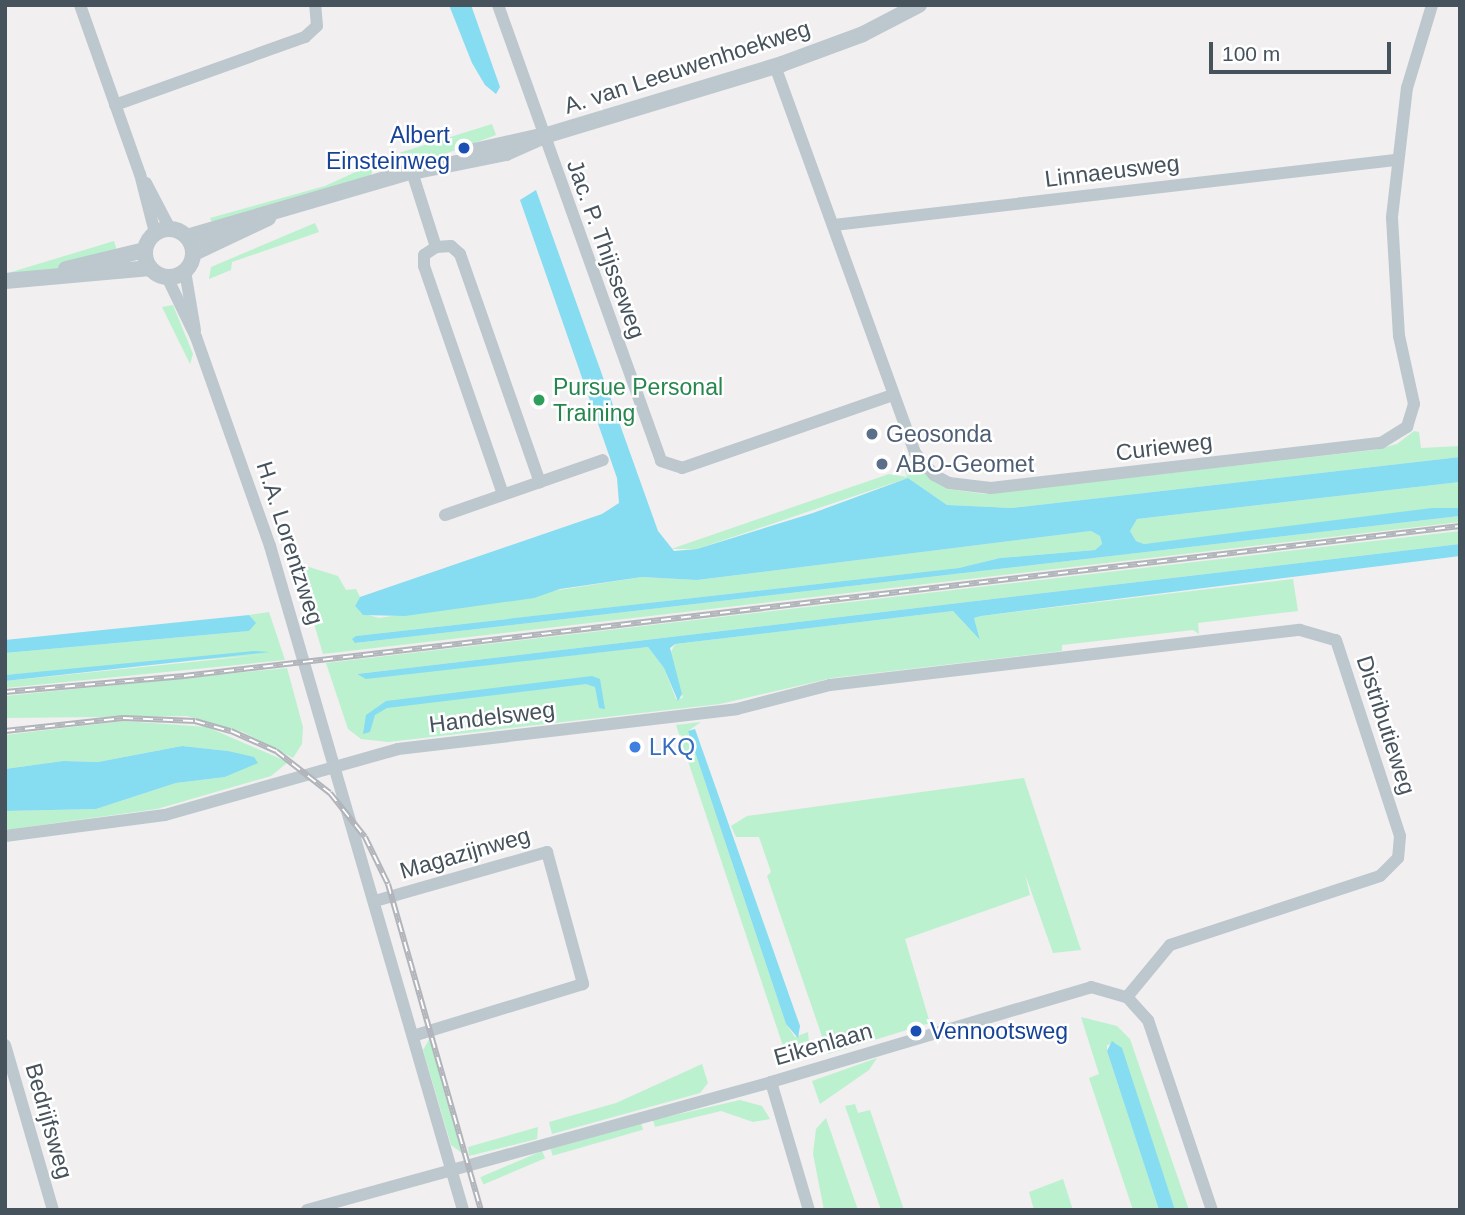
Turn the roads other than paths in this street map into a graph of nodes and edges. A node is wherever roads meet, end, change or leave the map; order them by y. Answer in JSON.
{"nodes":[{"id":1,"x":80,"y":5,"type":"edge"},
{"id":2,"x":315,"y":5,"type":"edge"},
{"id":3,"x":498,"y":5,"type":"edge"},
{"id":4,"x":919,"y":5,"type":"edge"},
{"id":5,"x":1432,"y":5,"type":"edge"},
{"id":6,"x":775,"y":66,"type":"junction"},
{"id":7,"x":115,"y":105,"type":"junction"},
{"id":8,"x":544,"y":136,"type":"junction"},
{"id":9,"x":1395,"y":160,"type":"junction"},
{"id":10,"x":412,"y":172,"type":"junction"},
{"id":11,"x":272,"y":215,"type":"junction"},
{"id":12,"x":834,"y":225,"type":"junction"},
{"id":13,"x":162,"y":231,"type":"junction"},
{"id":14,"x":187,"y":237,"type":"junction"},
{"id":15,"x":436,"y":247,"type":"junction"},
{"id":16,"x":145,"y":250,"type":"junction"},
{"id":17,"x":194,"y":253,"type":"junction"},
{"id":18,"x":150,"y":268,"type":"junction"},
{"id":19,"x":185,"y":271,"type":"junction"},
{"id":20,"x":167,"y":277,"type":"junction"},
{"id":21,"x":25,"y":279,"type":"junction"},
{"id":22,"x":5,"y":281,"type":"edge"},
{"id":23,"x":196,"y":337,"type":"junction"},
{"id":24,"x":893,"y":395,"type":"junction"},
{"id":25,"x":603,"y":460,"type":"dead end"},
{"id":26,"x":541,"y":482,"type":"junction"},
{"id":27,"x":503,"y":494,"type":"junction"},
{"id":28,"x":445,"y":515,"type":"dead end"},
{"id":29,"x":990,"y":667,"type":"joint"},
{"id":30,"x":335,"y":763,"type":"junction"},
{"id":31,"x":5,"y":836,"type":"edge"},
{"id":32,"x":375,"y":901,"type":"junction"},
{"id":33,"x":1127,"y":996,"type":"junction"},
{"id":34,"x":413,"y":1036,"type":"junction"},
{"id":35,"x":5,"y":1045,"type":"edge"},
{"id":36,"x":771,"y":1082,"type":"junction"},
{"id":37,"x":451,"y":1170,"type":"junction"},
{"id":38,"x":53,"y":1210,"type":"edge"},
{"id":39,"x":307,"y":1210,"type":"edge"},
{"id":40,"x":463,"y":1210,"type":"edge"},
{"id":41,"x":809,"y":1210,"type":"edge"},
{"id":42,"x":1212,"y":1210,"type":"edge"}],
"edges":[{"from":1,"to":7,"type":"street"},
{"from":2,"to":7,"type":"street"},
{"from":3,"to":8,"type":"street"},
{"from":4,"to":6,"type":"street","name":"A. van Leeuwenhoekweg"},
{"from":5,"to":9,"type":"street","name":"Curieweg"},
{"from":6,"to":8,"type":"street","name":"A. van Leeuwenhoekweg"},
{"from":6,"to":12,"type":"street","name":"Curieweg"},
{"from":7,"to":13,"type":"street"},
{"from":8,"to":10,"type":"street","name":"A. van Leeuwenhoekweg"},
{"from":8,"to":24,"type":"street","name":"Jac. P. Thijsseweg"},
{"from":9,"to":12,"type":"street","name":"Linnaeusweg"},
{"from":9,"to":24,"type":"street","name":"Curieweg"},
{"from":10,"to":11,"type":"street","name":"A. van Leeuwenhoekweg"},
{"from":10,"to":15,"type":"street"},
{"from":11,"to":14,"type":"street","name":"A. van Leeuwenhoekweg"},
{"from":11,"to":17,"type":"street","name":"A. van Leeuwenhoekweg"},
{"from":12,"to":24,"type":"street","name":"Curieweg"},
{"from":13,"to":14,"type":"street"},
{"from":13,"to":16,"type":"street"},
{"from":14,"to":17,"type":"street"},
{"from":15,"to":26,"type":"street"},
{"from":15,"to":27,"type":"street"},
{"from":16,"to":18,"type":"street"},
{"from":16,"to":21,"type":"street"},
{"from":17,"to":19,"type":"street"},
{"from":18,"to":20,"type":"street"},
{"from":18,"to":21,"type":"street"},
{"from":19,"to":20,"type":"street"},
{"from":19,"to":23,"type":"street","name":"H.A. Lorentzweg"},
{"from":20,"to":23,"type":"street","name":"H.A. Lorentzweg"},
{"from":21,"to":22,"type":"street"},
{"from":23,"to":30,"type":"street","name":"H.A. Lorentzweg"},
{"from":25,"to":26,"type":"street"},
{"from":26,"to":27,"type":"street"},
{"from":27,"to":28,"type":"street"},
{"from":29,"to":30,"type":"street","name":"Handelsweg"},
{"from":29,"to":33,"type":"street","name":"Distributieweg"},
{"from":30,"to":31,"type":"street","name":"Handelsweg"},
{"from":30,"to":32,"type":"street","name":"Magazijnweg"},
{"from":32,"to":34,"type":"street","name":"Magazijnweg"},
{"from":32,"to":34,"type":"street","name":"Magazijnweg"},
{"from":33,"to":36,"type":"street","name":"Eikenlaan"},
{"from":33,"to":42,"type":"street"},
{"from":34,"to":37,"type":"street","name":"Magazijnweg"},
{"from":35,"to":38,"type":"street","name":"Bedrijfsweg"},
{"from":36,"to":37,"type":"street","name":"Eikenlaan"},
{"from":36,"to":41,"type":"street"},
{"from":37,"to":39,"type":"street","name":"Eikenlaan"},
{"from":37,"to":40,"type":"street","name":"Magazijnweg"}]}
